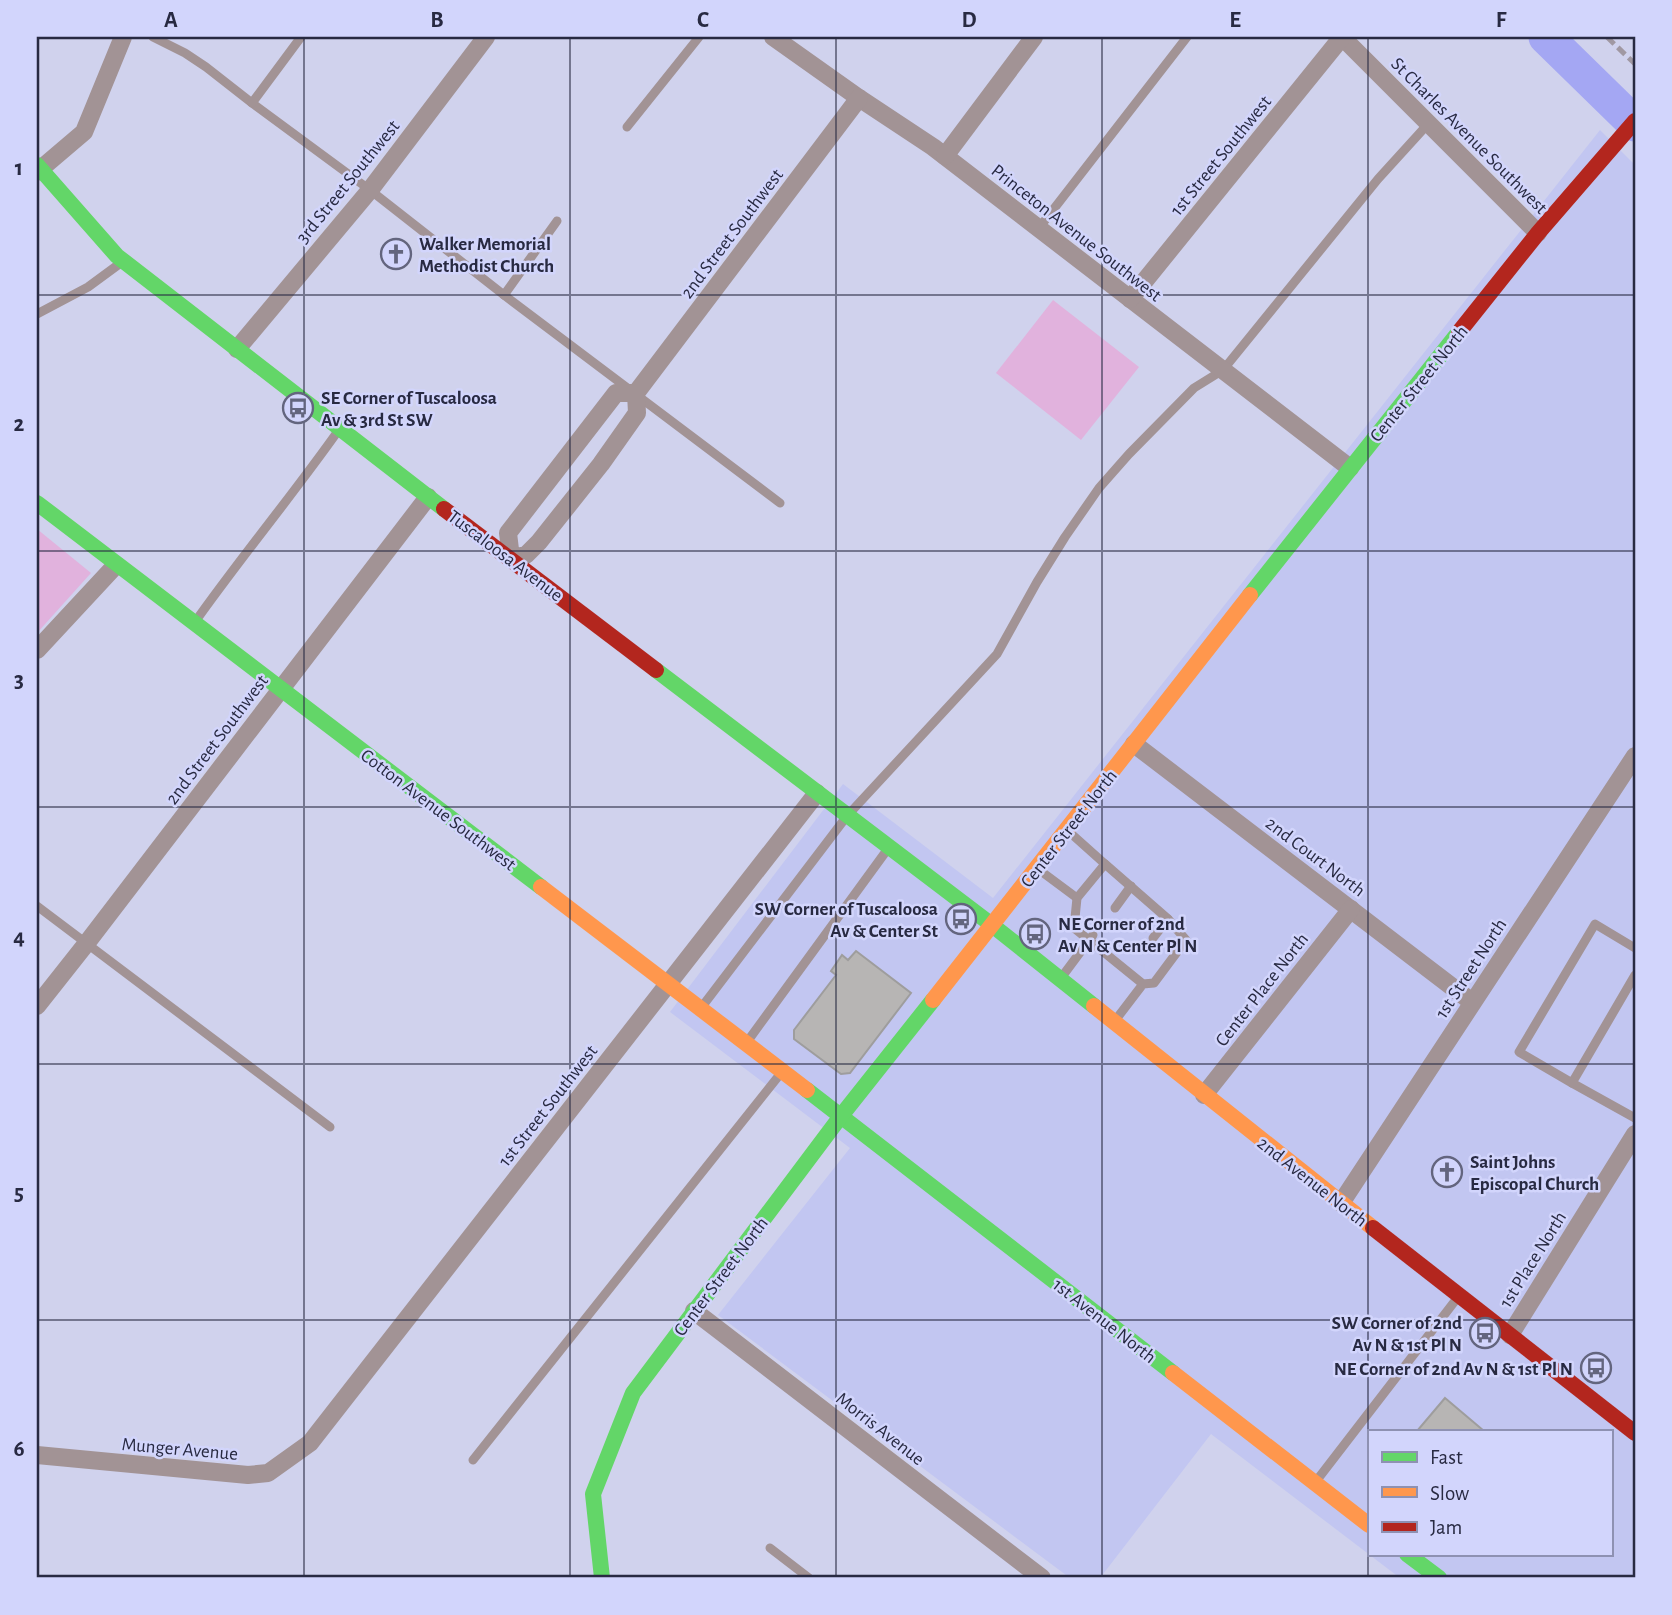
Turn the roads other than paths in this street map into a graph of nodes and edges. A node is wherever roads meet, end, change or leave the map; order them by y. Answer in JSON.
{"nodes":[{"id":1,"x":123,"y":37,"type":"edge"},
{"id":2,"x":153,"y":37,"type":"edge"},
{"id":3,"x":301,"y":37,"type":"edge"},
{"id":4,"x":486,"y":37,"type":"edge"},
{"id":5,"x":699,"y":37,"type":"edge"},
{"id":6,"x":773,"y":37,"type":"edge"},
{"id":7,"x":1011,"y":37,"type":"edge"},
{"id":8,"x":1034,"y":37,"type":"edge"},
{"id":9,"x":1187,"y":37,"type":"edge"},
{"id":10,"x":1342,"y":37,"type":"edge"},
{"id":11,"x":1018,"y":57,"type":"junction"},
{"id":12,"x":859,"y":98,"type":"junction"},
{"id":13,"x":252,"y":103,"type":"junction"},
{"id":14,"x":1635,"y":121,"type":"edge"},
{"id":15,"x":1428,"y":124,"type":"junction"},
{"id":16,"x":627,"y":127,"type":"dead end"},
{"id":17,"x":945,"y":156,"type":"junction"},
{"id":18,"x":38,"y":169,"type":"edge"},
{"id":19,"x":370,"y":190,"type":"junction"},
{"id":20,"x":557,"y":221,"type":"dead end"},
{"id":21,"x":1039,"y":228,"type":"junction"},
{"id":22,"x":1538,"y":233,"type":"junction"},
{"id":23,"x":123,"y":261,"type":"junction"},
{"id":24,"x":504,"y":295,"type":"junction"},
{"id":25,"x":1130,"y":299,"type":"junction"},
{"id":26,"x":37,"y":314,"type":"edge"},
{"id":27,"x":237,"y":349,"type":"junction"},
{"id":28,"x":1223,"y":370,"type":"junction"},
{"id":29,"x":636,"y":393,"type":"junction"},
{"id":30,"x":340,"y":429,"type":"junction"},
{"id":31,"x":1350,"y":468,"type":"junction"},
{"id":32,"x":428,"y":497,"type":"junction"},
{"id":33,"x":37,"y":503,"type":"edge"},
{"id":34,"x":780,"y":503,"type":"dead end"},
{"id":35,"x":511,"y":558,"type":"junction"},
{"id":36,"x":116,"y":565,"type":"junction"},
{"id":37,"x":194,"y":623,"type":"junction"},
{"id":38,"x":37,"y":650,"type":"edge"},
{"id":39,"x":281,"y":688,"type":"junction"},
{"id":40,"x":1134,"y":744,"type":"junction"},
{"id":41,"x":1635,"y":756,"type":"edge"},
{"id":42,"x":817,"y":793,"type":"junction"},
{"id":43,"x":847,"y":816,"type":"junction"},
{"id":44,"x":1067,"y":830,"type":"junction"},
{"id":45,"x":889,"y":847,"type":"junction"},
{"id":46,"x":1105,"y":864,"type":"junction"},
{"id":47,"x":1037,"y":868,"type":"junction"},
{"id":48,"x":1131,"y":886,"type":"junction"},
{"id":49,"x":1077,"y":898,"type":"junction"},
{"id":50,"x":37,"y":906,"type":"edge"},
{"id":51,"x":1115,"y":908,"type":"dead end"},
{"id":52,"x":1351,"y":909,"type":"junction"},
{"id":53,"x":1168,"y":919,"type":"junction"},
{"id":54,"x":992,"y":925,"type":"junction"},
{"id":55,"x":1153,"y":937,"type":"dead end"},
{"id":56,"x":1091,"y":938,"type":"junction"},
{"id":57,"x":86,"y":944,"type":"junction"},
{"id":58,"x":1635,"y":948,"type":"edge"},
{"id":59,"x":1635,"y":975,"type":"edge"},
{"id":60,"x":1060,"y":979,"type":"junction"},
{"id":61,"x":668,"y":983,"type":"junction"},
{"id":62,"x":1143,"y":984,"type":"junction"},
{"id":63,"x":1472,"y":1002,"type":"junction"},
{"id":64,"x":37,"y":1006,"type":"edge"},
{"id":65,"x":700,"y":1008,"type":"junction"},
{"id":66,"x":1114,"y":1022,"type":"junction"},
{"id":67,"x":746,"y":1043,"type":"junction"},
{"id":68,"x":783,"y":1072,"type":"junction"},
{"id":69,"x":1572,"y":1083,"type":"junction"},
{"id":70,"x":1204,"y":1095,"type":"junction"},
{"id":71,"x":841,"y":1116,"type":"junction"},
{"id":72,"x":1635,"y":1118,"type":"edge"},
{"id":73,"x":330,"y":1127,"type":"dead end"},
{"id":74,"x":1635,"y":1134,"type":"edge"},
{"id":75,"x":1340,"y":1203,"type":"junction"},
{"id":76,"x":1459,"y":1296,"type":"junction"},
{"id":77,"x":694,"y":1311,"type":"junction"},
{"id":78,"x":1510,"y":1335,"type":"junction"},
{"id":79,"x":1635,"y":1433,"type":"edge"},
{"id":80,"x":310,"y":1443,"type":"joint"},
{"id":81,"x":37,"y":1455,"type":"edge"},
{"id":82,"x":473,"y":1460,"type":"dead end"},
{"id":83,"x":1315,"y":1482,"type":"junction"},
{"id":84,"x":1368,"y":1524,"type":"edge"},
{"id":85,"x":770,"y":1548,"type":"dead end"},
{"id":86,"x":1410,"y":1556,"type":"edge"},
{"id":87,"x":601,"y":1578,"type":"edge"},
{"id":88,"x":809,"y":1578,"type":"edge"},
{"id":89,"x":1042,"y":1578,"type":"edge"},
{"id":90,"x":1439,"y":1578,"type":"edge"}],
"edges":[{"from":1,"to":18,"type":"street"},
{"from":2,"to":13,"type":"lane"},
{"from":3,"to":13,"type":"lane"},
{"from":4,"to":19,"type":"street","name":"3rd Street Southwest"},
{"from":5,"to":16,"type":"lane"},
{"from":6,"to":12,"type":"street","name":"Princeton Avenue Southwest"},
{"from":7,"to":11,"type":"street"},
{"from":8,"to":11,"type":"street"},
{"from":9,"to":21,"type":"lane"},
{"from":10,"to":15,"type":"street","name":"St Charles Avenue Southwest"},
{"from":10,"to":25,"type":"street","name":"1st Street Southwest"},
{"from":11,"to":17,"type":"street"},
{"from":12,"to":17,"type":"street","name":"Princeton Avenue Southwest"},
{"from":12,"to":29,"type":"street","name":"2nd Street Southwest"},
{"from":13,"to":19,"type":"lane"},
{"from":14,"to":22,"type":"street","name":"Center Street North"},
{"from":15,"to":22,"type":"street","name":"St Charles Avenue Southwest"},
{"from":15,"to":28,"type":"lane"},
{"from":17,"to":21,"type":"street","name":"Princeton Avenue Southwest"},
{"from":18,"to":23,"type":"street","name":"Tuscaloosa Avenue"},
{"from":19,"to":24,"type":"lane"},
{"from":19,"to":27,"type":"street","name":"3rd Street Southwest"},
{"from":20,"to":24,"type":"lane"},
{"from":21,"to":25,"type":"street","name":"Princeton Avenue Southwest"},
{"from":22,"to":31,"type":"street","name":"Center Street North"},
{"from":23,"to":26,"type":"lane"},
{"from":23,"to":27,"type":"street","name":"Tuscaloosa Avenue"},
{"from":24,"to":29,"type":"lane"},
{"from":25,"to":28,"type":"street","name":"Princeton Avenue Southwest"},
{"from":27,"to":30,"type":"street","name":"Tuscaloosa Avenue"},
{"from":28,"to":31,"type":"street","name":"Princeton Avenue Southwest"},
{"from":28,"to":43,"type":"lane"},
{"from":29,"to":34,"type":"lane"},
{"from":29,"to":35,"type":"street","name":"2nd Street Southwest"},
{"from":29,"to":35,"type":"street","name":"2nd Street Southwest"},
{"from":30,"to":32,"type":"street","name":"Tuscaloosa Avenue"},
{"from":30,"to":37,"type":"lane"},
{"from":31,"to":40,"type":"street","name":"Center Street North"},
{"from":32,"to":35,"type":"street","name":"Tuscaloosa Avenue"},
{"from":32,"to":39,"type":"street","name":"2nd Street Southwest"},
{"from":33,"to":36,"type":"street","name":"Cotton Avenue Southwest"},
{"from":35,"to":42,"type":"street","name":"Tuscaloosa Avenue"},
{"from":36,"to":37,"type":"street","name":"Cotton Avenue Southwest"},
{"from":36,"to":38,"type":"street"},
{"from":37,"to":39,"type":"street","name":"Cotton Avenue Southwest"},
{"from":39,"to":57,"type":"street","name":"2nd Street Southwest"},
{"from":39,"to":61,"type":"street","name":"Cotton Avenue Southwest"},
{"from":40,"to":44,"type":"street","name":"Center Street North"},
{"from":40,"to":52,"type":"street","name":"2nd Court North"},
{"from":41,"to":63,"type":"street","name":"1st Street North"},
{"from":42,"to":43,"type":"street","name":"Tuscaloosa Avenue"},
{"from":42,"to":61,"type":"street","name":"1st Street Southwest"},
{"from":43,"to":45,"type":"street","name":"Tuscaloosa Avenue"},
{"from":43,"to":65,"type":"lane"},
{"from":44,"to":46,"type":"lane"},
{"from":44,"to":47,"type":"street","name":"Center Street North"},
{"from":45,"to":54,"type":"street","name":"Tuscaloosa Avenue"},
{"from":45,"to":67,"type":"lane"},
{"from":46,"to":48,"type":"lane"},
{"from":46,"to":49,"type":"lane"},
{"from":47,"to":49,"type":"lane"},
{"from":47,"to":54,"type":"street","name":"Center Street North"},
{"from":48,"to":51,"type":"lane"},
{"from":48,"to":53,"type":"lane"},
{"from":49,"to":56,"type":"lane"},
{"from":50,"to":57,"type":"lane"},
{"from":52,"to":63,"type":"street","name":"2nd Court North"},
{"from":52,"to":70,"type":"street","name":"Center Place North"},
{"from":53,"to":55,"type":"lane"},
{"from":53,"to":62,"type":"lane"},
{"from":54,"to":60,"type":"street","name":"2nd Avenue North"},
{"from":54,"to":71,"type":"street","name":"Center Street North"},
{"from":56,"to":60,"type":"lane"},
{"from":56,"to":62,"type":"lane"},
{"from":57,"to":64,"type":"street","name":"2nd Street Southwest"},
{"from":57,"to":73,"type":"lane"},
{"from":58,"to":69,"type":"lane"},
{"from":59,"to":69,"type":"lane"},
{"from":60,"to":66,"type":"street","name":"2nd Avenue North"},
{"from":61,"to":65,"type":"street","name":"Cotton Avenue Southwest"},
{"from":61,"to":80,"type":"street","name":"1st Street Southwest"},
{"from":62,"to":66,"type":"lane"},
{"from":63,"to":75,"type":"street","name":"1st Street North"},
{"from":65,"to":67,"type":"street","name":"Cotton Avenue Southwest"},
{"from":66,"to":70,"type":"street","name":"2nd Avenue North"},
{"from":67,"to":68,"type":"street","name":"Cotton Avenue Southwest"},
{"from":68,"to":71,"type":"street","name":"Cotton Avenue Southwest"},
{"from":68,"to":82,"type":"lane"},
{"from":69,"to":72,"type":"lane"},
{"from":70,"to":75,"type":"street","name":"2nd Avenue North"},
{"from":71,"to":77,"type":"street","name":"Center Street North"},
{"from":71,"to":83,"type":"street","name":"1st Avenue North"},
{"from":74,"to":78,"type":"street","name":"1st Place North"},
{"from":75,"to":76,"type":"street","name":"2nd Avenue North"},
{"from":76,"to":78,"type":"street","name":"2nd Avenue North"},
{"from":76,"to":83,"type":"lane"},
{"from":77,"to":87,"type":"street","name":"Center Street North"},
{"from":77,"to":89,"type":"street","name":"Morris Avenue"},
{"from":78,"to":79,"type":"street","name":"2nd Avenue North"},
{"from":80,"to":81,"type":"street","name":"Munger Avenue"},
{"from":83,"to":84,"type":"street","name":"1st Avenue North"},
{"from":85,"to":88,"type":"lane"},
{"from":86,"to":90,"type":"street"}]}
